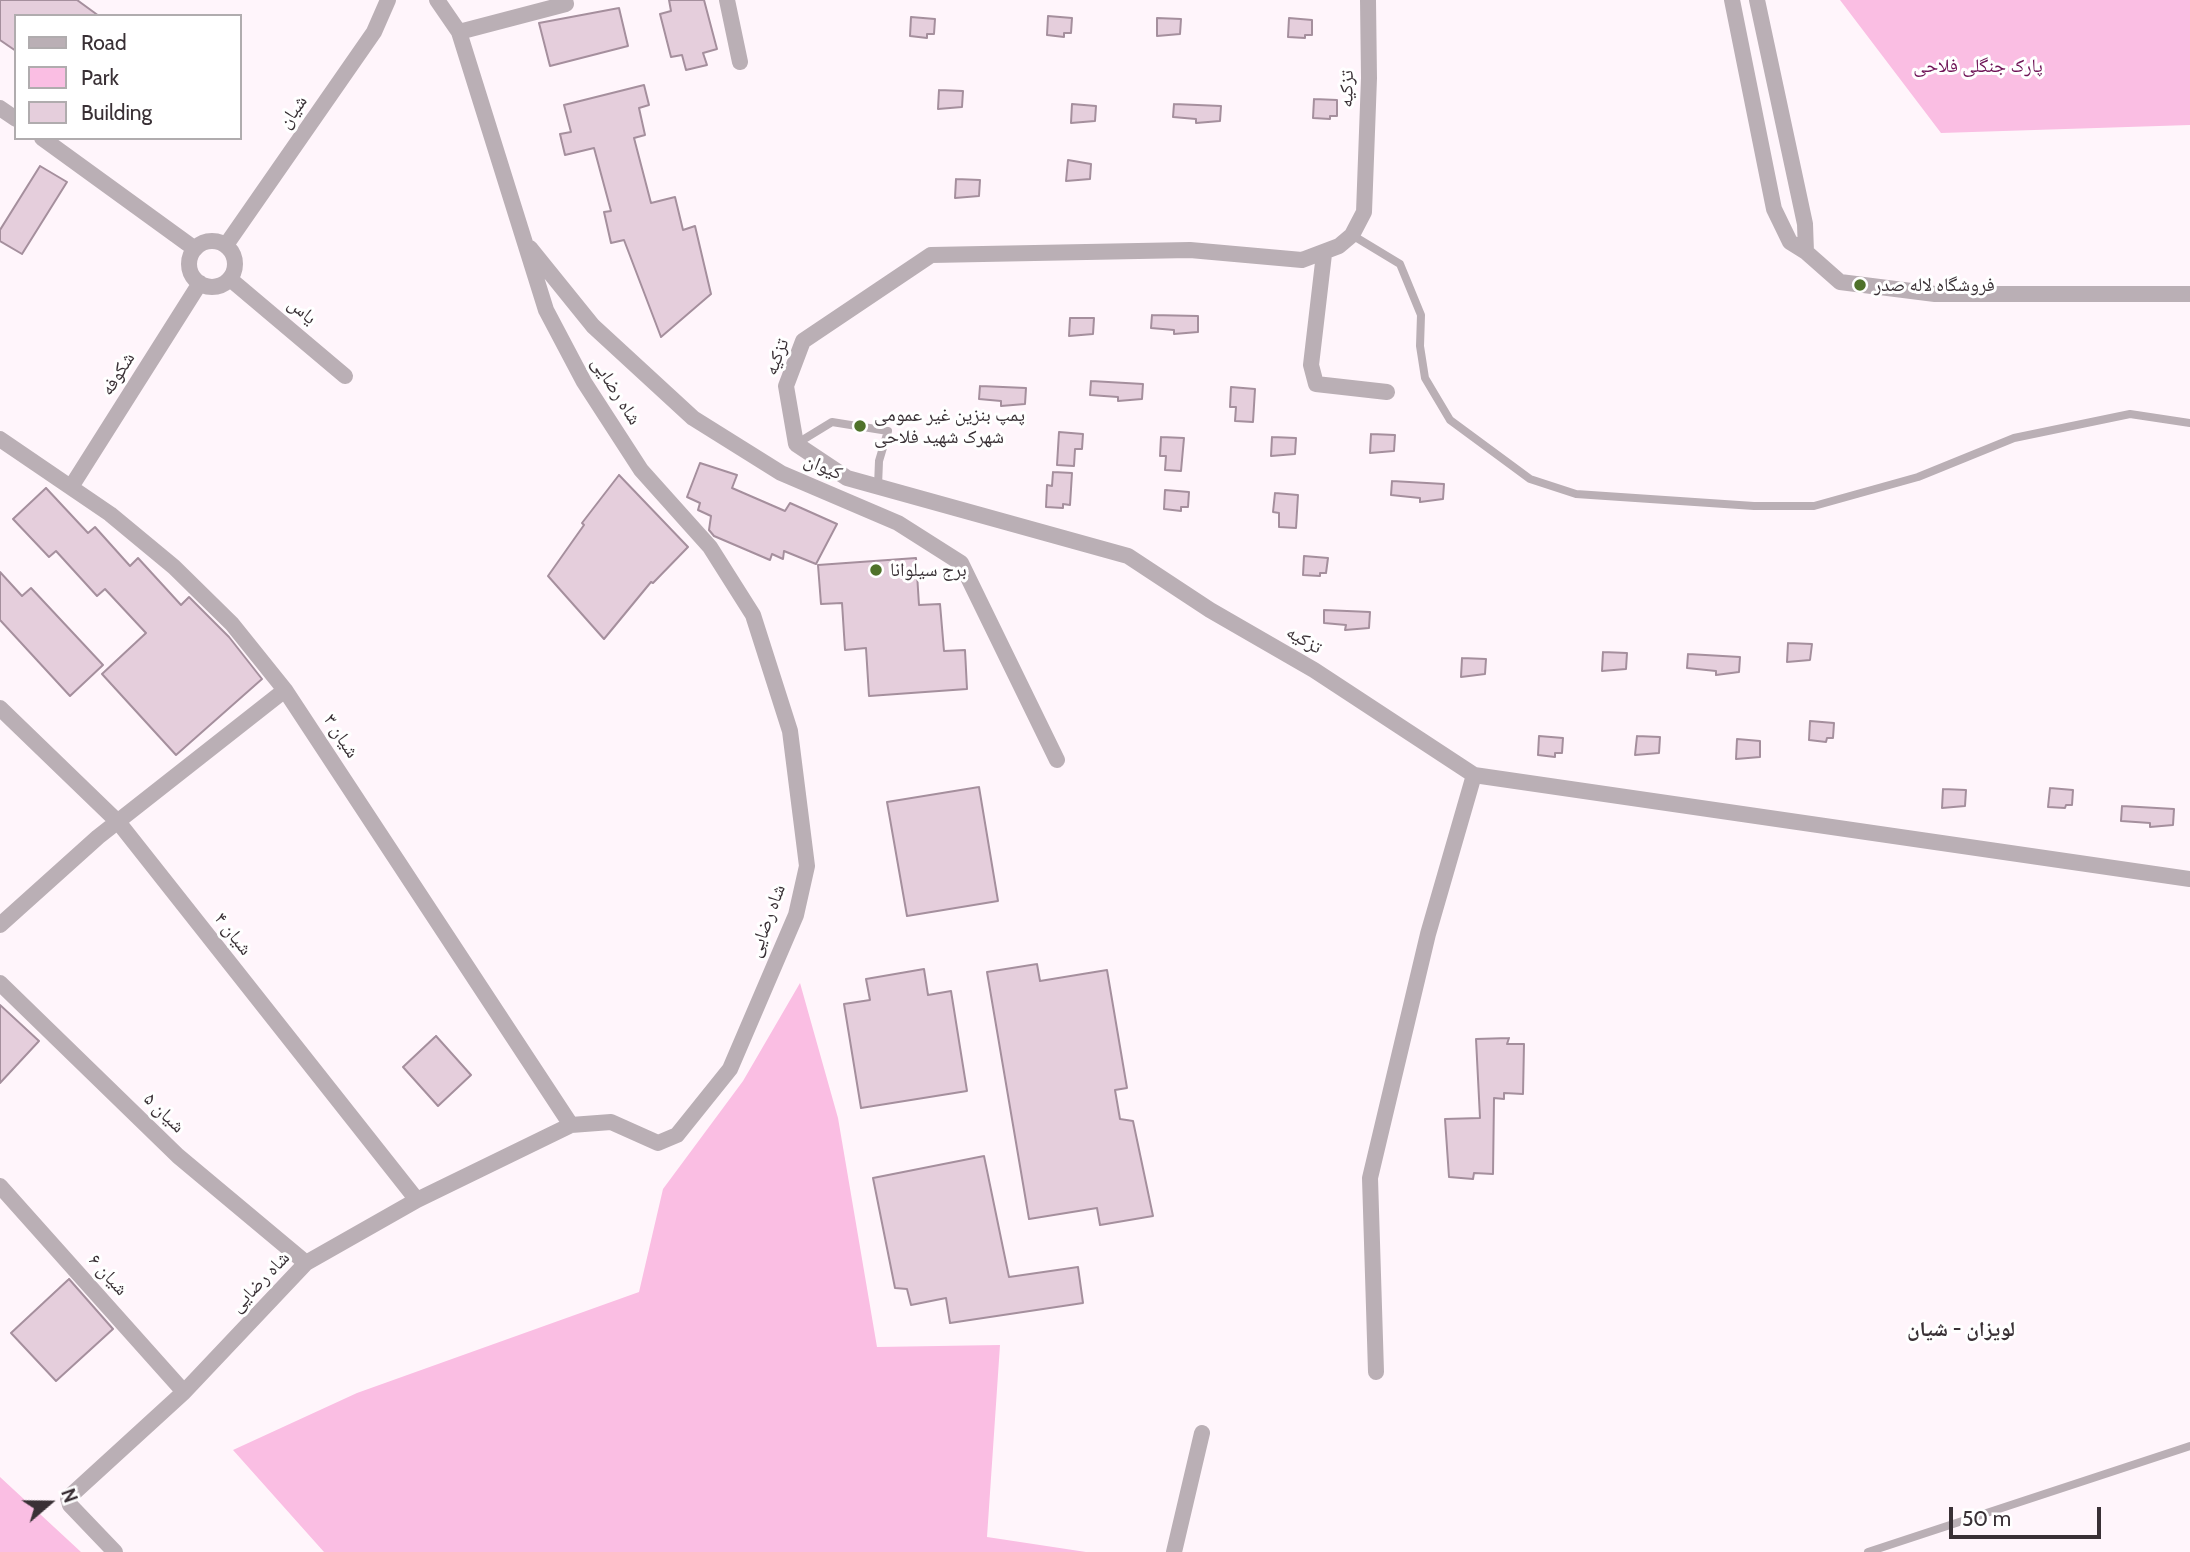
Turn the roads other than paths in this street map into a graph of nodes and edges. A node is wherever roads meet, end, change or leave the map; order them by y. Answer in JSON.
{"nodes":[{"id":1,"x":388,"y":0,"type":"edge"},
{"id":2,"x":437,"y":0,"type":"edge"},
{"id":3,"x":565,"y":0,"type":"edge"},
{"id":4,"x":727,"y":0,"type":"edge"},
{"id":5,"x":1368,"y":0,"type":"edge"},
{"id":6,"x":1732,"y":0,"type":"edge"},
{"id":7,"x":1757,"y":0,"type":"edge"},
{"id":8,"x":459,"y":32,"type":"junction"},
{"id":9,"x":740,"y":62,"type":"dead end"},
{"id":10,"x":45,"y":140,"type":"edge"},
{"id":11,"x":1352,"y":235,"type":"junction"},
{"id":12,"x":524,"y":241,"type":"junction"},
{"id":13,"x":226,"y":245,"type":"junction"},
{"id":14,"x":194,"y":249,"type":"junction"},
{"id":15,"x":1806,"y":252,"type":"junction"},
{"id":16,"x":1324,"y":254,"type":"junction"},
{"id":17,"x":230,"y":279,"type":"junction"},
{"id":18,"x":200,"y":283,"type":"junction"},
{"id":19,"x":2190,"y":294,"type":"edge"},
{"id":20,"x":345,"y":376,"type":"dead end"},
{"id":21,"x":1388,"y":392,"type":"dead end"},
{"id":22,"x":2190,"y":423,"type":"edge"},
{"id":23,"x":0,"y":439,"type":"edge"},
{"id":24,"x":796,"y":444,"type":"junction"},
{"id":25,"x":878,"y":486,"type":"junction"},
{"id":26,"x":71,"y":487,"type":"junction"},
{"id":27,"x":285,"y":690,"type":"junction"},
{"id":28,"x":0,"y":708,"type":"edge"},
{"id":29,"x":1057,"y":760,"type":"dead end"},
{"id":30,"x":1474,"y":775,"type":"junction"},
{"id":31,"x":119,"y":823,"type":"junction"},
{"id":32,"x":2190,"y":879,"type":"edge"},
{"id":33,"x":0,"y":925,"type":"edge"},
{"id":34,"x":0,"y":983,"type":"edge"},
{"id":35,"x":571,"y":1125,"type":"junction"},
{"id":36,"x":0,"y":1186,"type":"edge"},
{"id":37,"x":417,"y":1200,"type":"junction"},
{"id":38,"x":306,"y":1263,"type":"junction"},
{"id":39,"x":1377,"y":1373,"type":"dead end"},
{"id":40,"x":184,"y":1392,"type":"junction"},
{"id":41,"x":1202,"y":1433,"type":"dead end"},
{"id":42,"x":2190,"y":1446,"type":"edge"},
{"id":43,"x":115,"y":1552,"type":"edge"},
{"id":44,"x":1174,"y":1552,"type":"edge"},
{"id":45,"x":1868,"y":1552,"type":"edge"}],
"edges":[{"from":1,"to":13,"type":"street","name":"شیان"},
{"from":2,"to":8,"type":"street","name":"شاه رضایی"},
{"from":3,"to":8,"type":"street"},
{"from":4,"to":9,"type":"street"},
{"from":5,"to":11,"type":"street","name":"تزکیه"},
{"from":6,"to":15,"type":"street"},
{"from":7,"to":15,"type":"street"},
{"from":8,"to":12,"type":"street","name":"شاه رضایی"},
{"from":10,"to":14,"type":"street"},
{"from":11,"to":16,"type":"street","name":"تزکیه"},
{"from":11,"to":22,"type":"lane"},
{"from":12,"to":29,"type":"street","name":"کیوان"},
{"from":12,"to":35,"type":"street","name":"شاه رضایی"},
{"from":13,"to":14,"type":"street"},
{"from":13,"to":17,"type":"street"},
{"from":14,"to":18,"type":"street"},
{"from":15,"to":19,"type":"street"},
{"from":16,"to":21,"type":"street"},
{"from":16,"to":24,"type":"street","name":"تزکیه"},
{"from":17,"to":18,"type":"street"},
{"from":17,"to":20,"type":"street","name":"یاس"},
{"from":18,"to":26,"type":"street","name":"شکوفه"},
{"from":23,"to":26,"type":"street","name":"شیان ۳"},
{"from":24,"to":25,"type":"street","name":"تزکیه"},
{"from":24,"to":25,"type":"lane"},
{"from":25,"to":30,"type":"street","name":"تزکیه"},
{"from":26,"to":27,"type":"street","name":"شیان ۳"},
{"from":27,"to":31,"type":"street"},
{"from":27,"to":35,"type":"street","name":"شیان ۳"},
{"from":28,"to":31,"type":"street","name":"شیان ۴"},
{"from":30,"to":32,"type":"street"},
{"from":30,"to":39,"type":"street"},
{"from":31,"to":33,"type":"street"},
{"from":31,"to":37,"type":"street","name":"شیان ۴"},
{"from":34,"to":38,"type":"street","name":"شیان ۵"},
{"from":35,"to":37,"type":"street","name":"شاه رضایی"},
{"from":36,"to":40,"type":"street","name":"شیان ۶"},
{"from":37,"to":38,"type":"street","name":"شاه رضایی"},
{"from":38,"to":40,"type":"street","name":"شاه رضایی"},
{"from":40,"to":43,"type":"street","name":"شاه رضایی"},
{"from":41,"to":44,"type":"street"},
{"from":42,"to":45,"type":"lane"}]}
